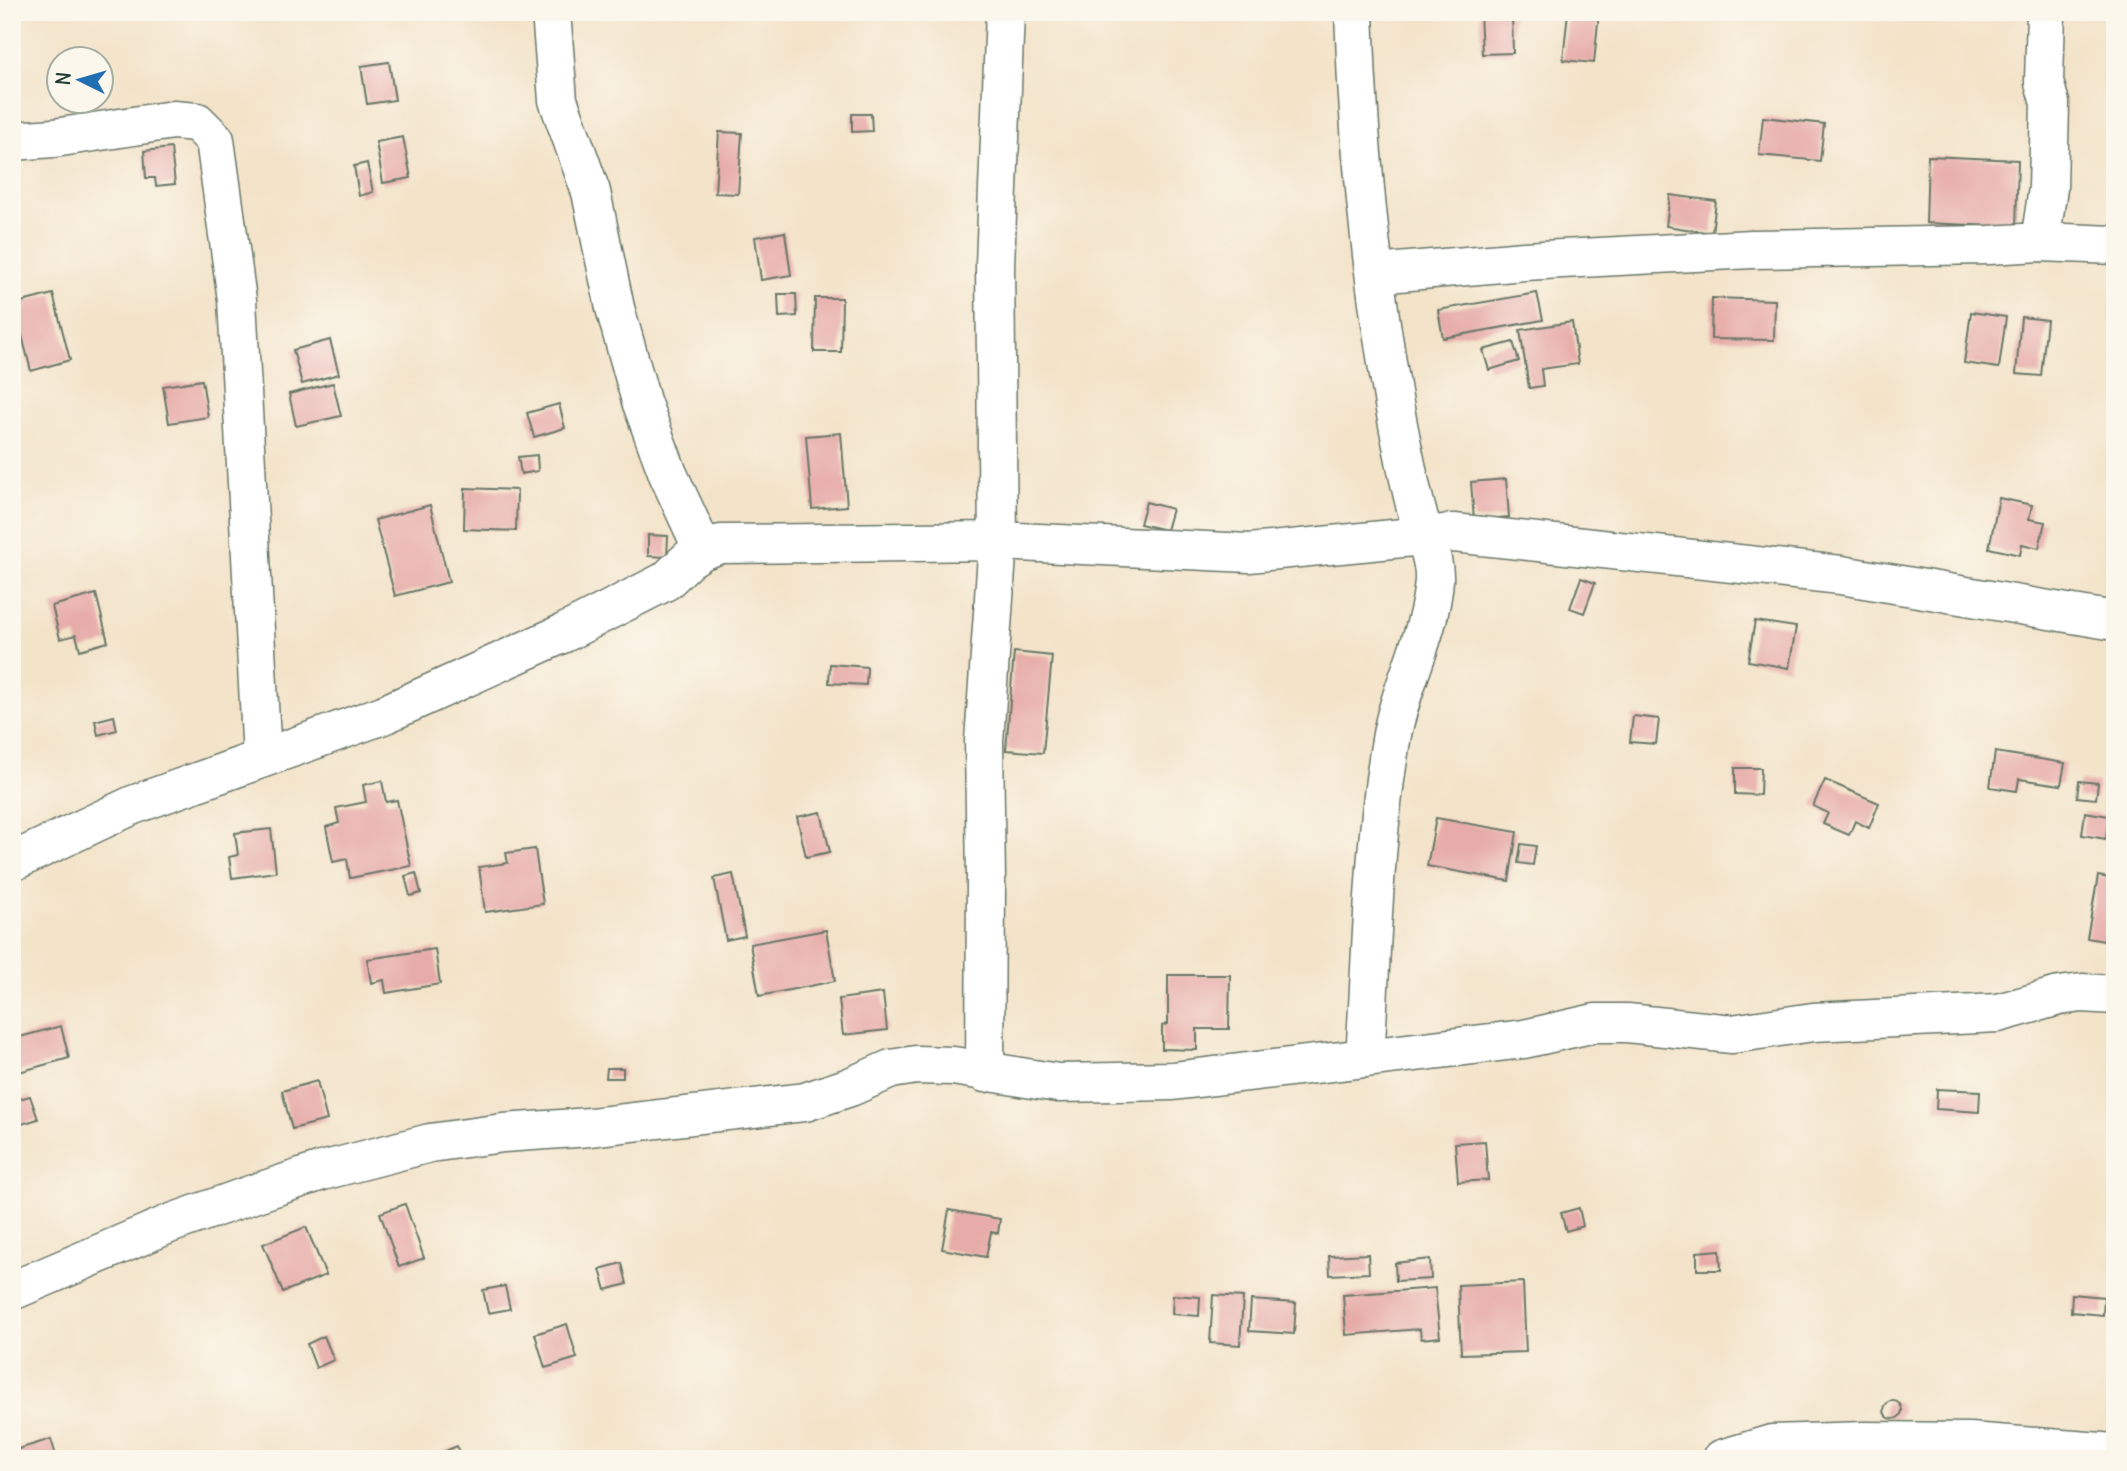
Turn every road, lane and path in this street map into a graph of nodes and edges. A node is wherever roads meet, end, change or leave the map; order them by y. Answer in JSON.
{"nodes":[{"id":1,"x":551,"y":12,"type":"edge"},
{"id":2,"x":1005,"y":12,"type":"edge"},
{"id":3,"x":1354,"y":12,"type":"edge"},
{"id":4,"x":2046,"y":12,"type":"edge"},
{"id":5,"x":12,"y":141,"type":"edge"},
{"id":6,"x":2040,"y":242,"type":"junction"},
{"id":7,"x":2115,"y":246,"type":"edge"},
{"id":8,"x":1375,"y":274,"type":"junction"},
{"id":9,"x":1424,"y":537,"type":"junction"},
{"id":10,"x":998,"y":541,"type":"junction"},
{"id":11,"x":703,"y":550,"type":"junction"},
{"id":12,"x":2115,"y":621,"type":"edge"},
{"id":13,"x":262,"y":758,"type":"junction"},
{"id":14,"x":12,"y":862,"type":"edge"},
{"id":15,"x":2115,"y":995,"type":"edge"},
{"id":16,"x":1366,"y":1058,"type":"junction"},
{"id":17,"x":985,"y":1073,"type":"junction"},
{"id":18,"x":12,"y":1291,"type":"edge"},
{"id":19,"x":1985,"y":1451,"type":"edge"},
{"id":20,"x":2115,"y":1453,"type":"edge"},
{"id":21,"x":1722,"y":1459,"type":"edge"}],
"edges":[{"from":1,"to":11,"type":"street"},
{"from":2,"to":10,"type":"street"},
{"from":3,"to":8,"type":"street"},
{"from":4,"to":6,"type":"street"},
{"from":5,"to":13,"type":"street"},
{"from":6,"to":7,"type":"street"},
{"from":6,"to":8,"type":"street"},
{"from":8,"to":9,"type":"street"},
{"from":9,"to":10,"type":"street"},
{"from":9,"to":12,"type":"street"},
{"from":9,"to":16,"type":"street"},
{"from":10,"to":11,"type":"street"},
{"from":10,"to":17,"type":"street"},
{"from":11,"to":13,"type":"street"},
{"from":13,"to":14,"type":"street"},
{"from":15,"to":16,"type":"street"},
{"from":16,"to":17,"type":"street"},
{"from":17,"to":18,"type":"street"},
{"from":19,"to":20,"type":"street"},
{"from":19,"to":21,"type":"street"}]}
